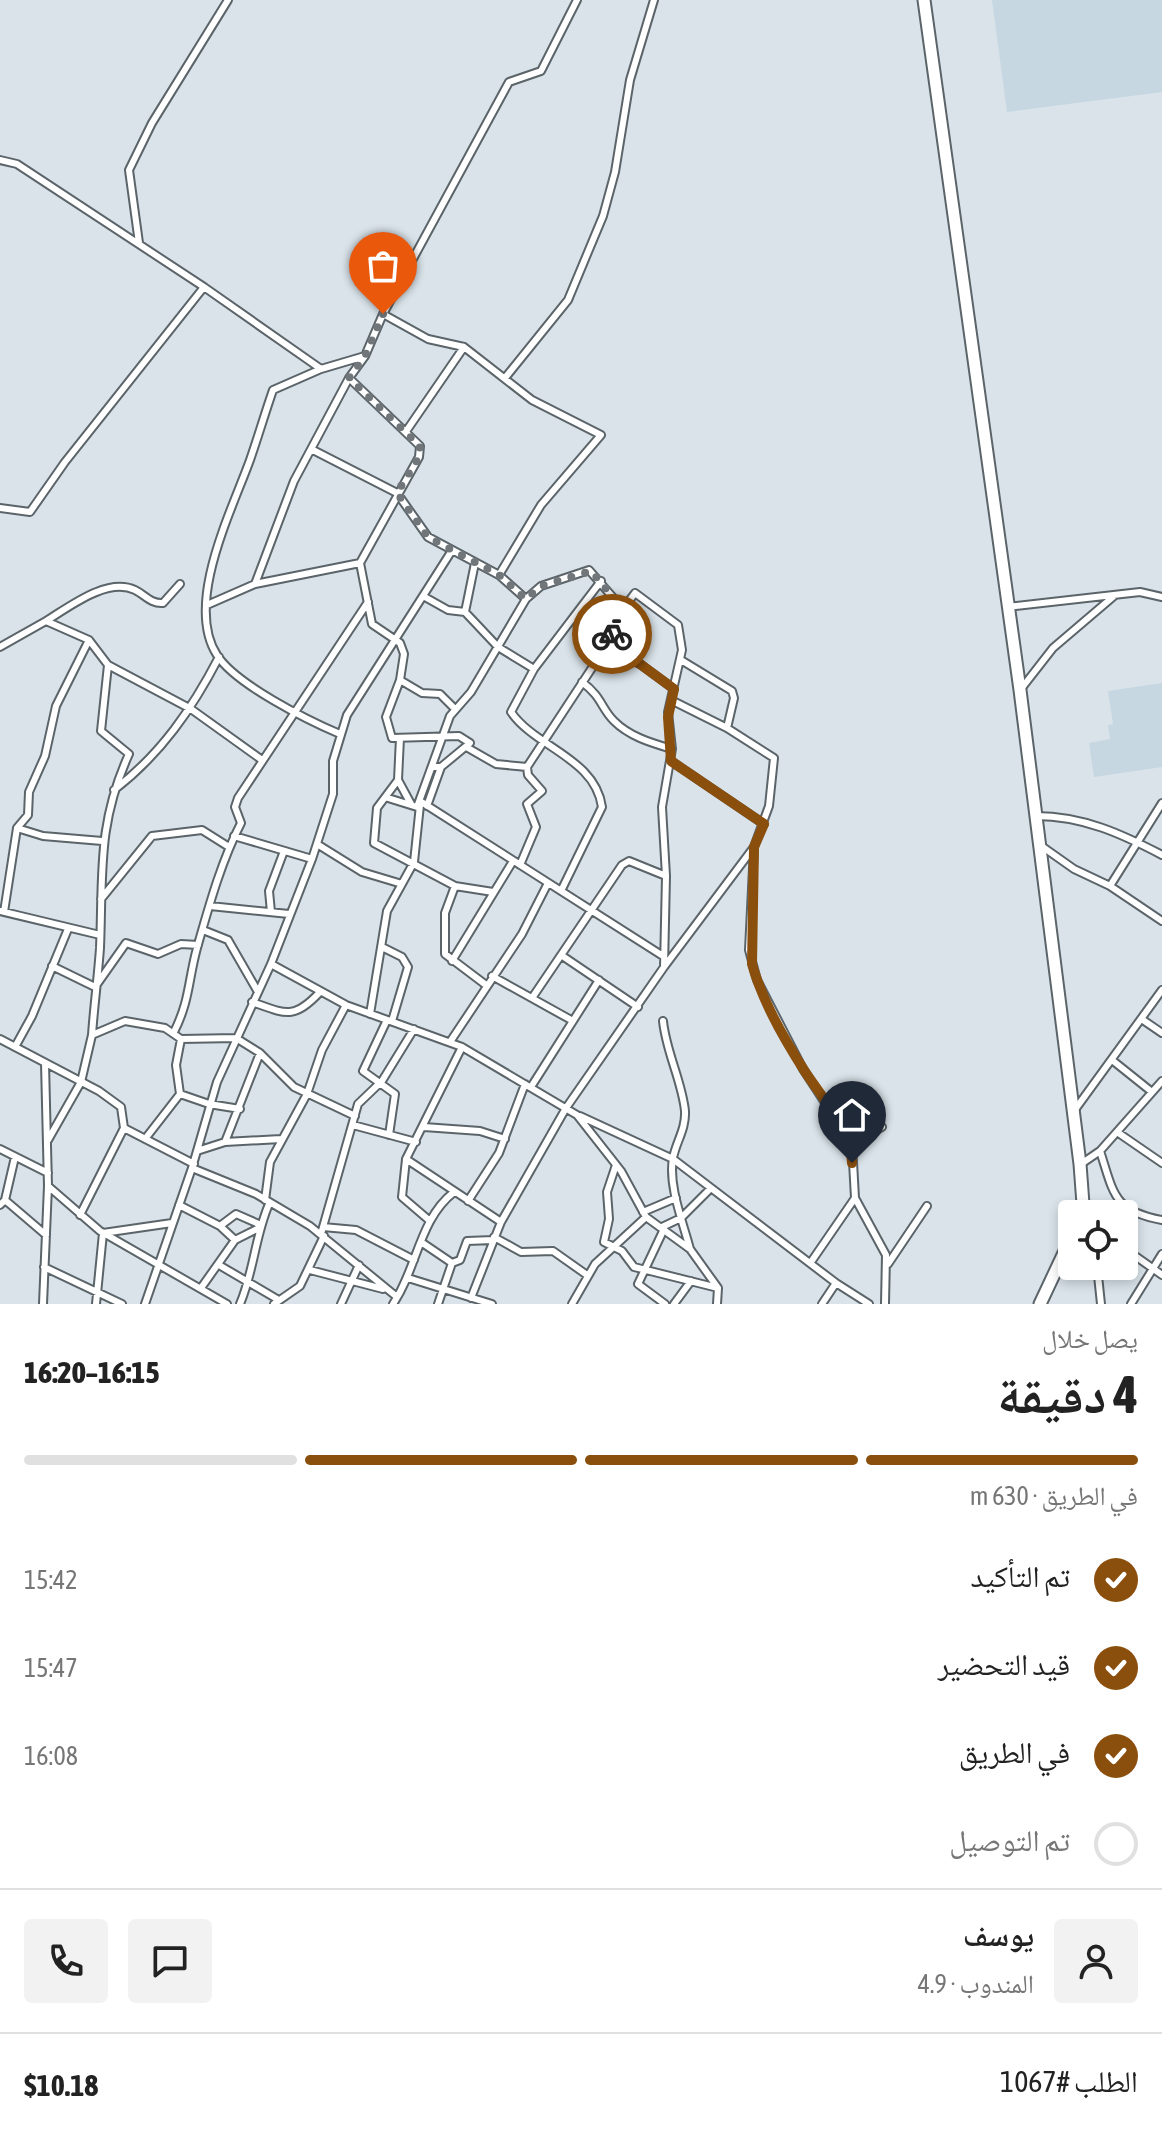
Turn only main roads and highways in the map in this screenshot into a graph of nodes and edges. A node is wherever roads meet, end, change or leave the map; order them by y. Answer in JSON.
{"nodes":[{"id":1,"x":924,"y":0,"type":"edge"},
{"id":2,"x":1082,"y":1200,"type":"edge"},
{"id":3,"x":1058,"y":1266,"type":"edge"},
{"id":4,"x":1040,"y":1304,"type":"edge"}],
"edges":[{"from":1,"to":2,"type":"highway"},
{"from":3,"to":4,"type":"highway"}]}
